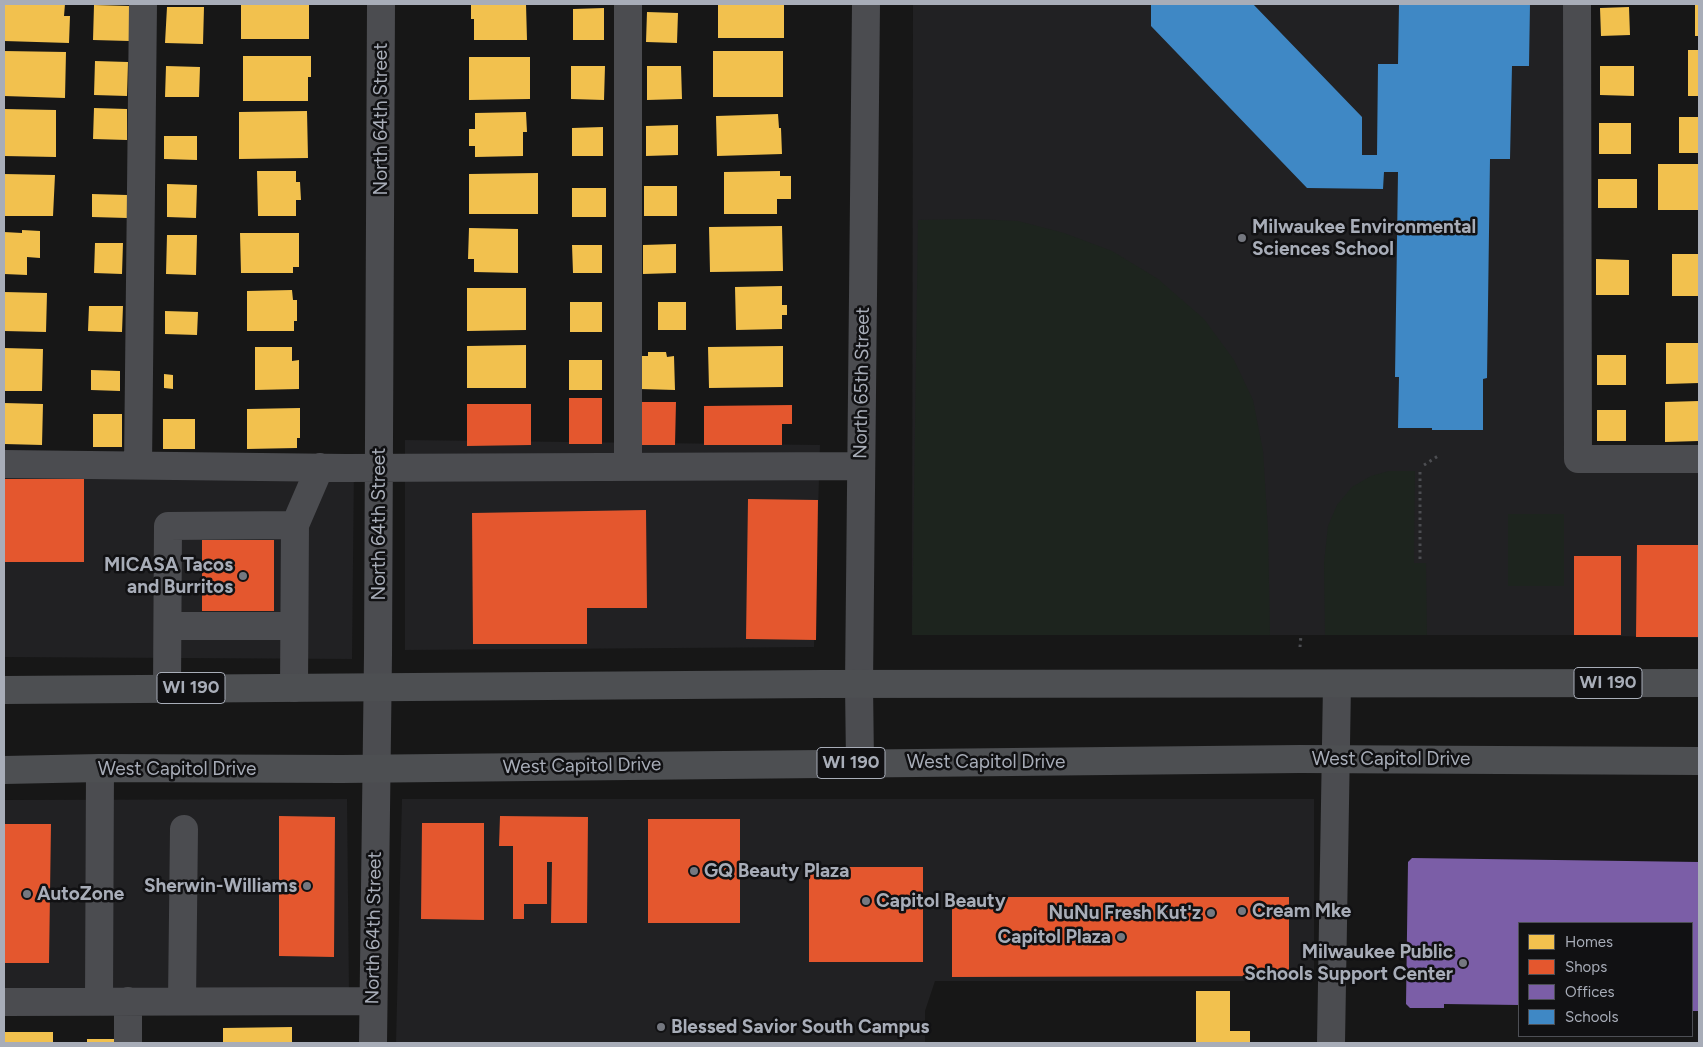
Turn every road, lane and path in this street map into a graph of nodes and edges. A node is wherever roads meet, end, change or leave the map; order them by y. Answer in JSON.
{"nodes":[{"id":1,"x":143,"y":4,"type":"edge"},
{"id":2,"x":381,"y":4,"type":"edge"},
{"id":3,"x":628,"y":4,"type":"edge"},
{"id":4,"x":866,"y":4,"type":"edge"},
{"id":5,"x":1577,"y":4,"type":"edge"},
{"id":6,"x":1438,"y":456,"type":"dead end"},
{"id":7,"x":1699,"y":459,"type":"edge"},
{"id":8,"x":4,"y":464,"type":"edge"},
{"id":9,"x":138,"y":465,"type":"junction"},
{"id":10,"x":1424,"y":465,"type":"dead end"},
{"id":11,"x":861,"y":466,"type":"junction"},
{"id":12,"x":320,"y":467,"type":"junction"},
{"id":13,"x":628,"y":467,"type":"junction"},
{"id":14,"x":379,"y":468,"type":"junction"},
{"id":15,"x":1420,"y":472,"type":"dead end"},
{"id":16,"x":295,"y":524,"type":"junction"},
{"id":17,"x":1420,"y":563,"type":"dead end"},
{"id":18,"x":168,"y":626,"type":"junction"},
{"id":19,"x":294,"y":626,"type":"junction"},
{"id":20,"x":1301,"y":635,"type":"dead end"},
{"id":21,"x":1300,"y":648,"type":"dead end"},
{"id":22,"x":1699,"y":683,"type":"edge"},
{"id":23,"x":859,"y":684,"type":"junction"},
{"id":24,"x":1338,"y":684,"type":"junction"},
{"id":25,"x":377,"y":687,"type":"junction"},
{"id":26,"x":167,"y":688,"type":"junction"},
{"id":27,"x":294,"y":688,"type":"junction"},
{"id":28,"x":4,"y":690,"type":"edge"},
{"id":29,"x":1336,"y":759,"type":"junction"},
{"id":30,"x":1699,"y":761,"type":"edge"},
{"id":31,"x":860,"y":763,"type":"junction"},
{"id":32,"x":100,"y":768,"type":"junction"},
{"id":33,"x":377,"y":768,"type":"junction"},
{"id":34,"x":4,"y":770,"type":"edge"},
{"id":35,"x":184,"y":829,"type":"dead end"},
{"id":36,"x":182,"y":1001,"type":"junction"},
{"id":37,"x":373,"y":1001,"type":"junction"},
{"id":38,"x":4,"y":1002,"type":"edge"},
{"id":39,"x":100,"y":1002,"type":"junction"},
{"id":40,"x":128,"y":1002,"type":"junction"},
{"id":41,"x":128,"y":1043,"type":"edge"},
{"id":42,"x":373,"y":1043,"type":"edge"},
{"id":43,"x":1331,"y":1043,"type":"edge"}],
"edges":[{"from":1,"to":9,"type":"street"},
{"from":2,"to":14,"type":"street","name":"North 64th Street"},
{"from":3,"to":13,"type":"street"},
{"from":4,"to":11,"type":"street","name":"North 65th Street"},
{"from":5,"to":7,"type":"street"},
{"from":6,"to":10,"type":"path"},
{"from":8,"to":9,"type":"street"},
{"from":9,"to":12,"type":"street"},
{"from":11,"to":13,"type":"street"},
{"from":11,"to":23,"type":"street","name":"North 65th Street"},
{"from":12,"to":14,"type":"street"},
{"from":12,"to":16,"type":"street"},
{"from":13,"to":14,"type":"street"},
{"from":14,"to":25,"type":"street","name":"North 64th Street"},
{"from":15,"to":17,"type":"path"},
{"from":16,"to":18,"type":"street"},
{"from":16,"to":19,"type":"street"},
{"from":18,"to":19,"type":"street"},
{"from":18,"to":26,"type":"street"},
{"from":19,"to":27,"type":"street"},
{"from":20,"to":21,"type":"path"},
{"from":22,"to":24,"type":"main road","number":"WI 190"},
{"from":23,"to":24,"type":"main road","number":"WI 190"},
{"from":23,"to":25,"type":"main road","number":"WI 190"},
{"from":23,"to":31,"type":"street","name":"North 65th Street"},
{"from":24,"to":29,"type":"street"},
{"from":25,"to":27,"type":"main road","number":"WI 190"},
{"from":25,"to":33,"type":"street","name":"North 64th Street"},
{"from":26,"to":27,"type":"main road","number":"WI 190"},
{"from":26,"to":28,"type":"main road","number":"WI 190"},
{"from":29,"to":30,"type":"main road","name":"West Capitol Drive","number":"WI 190"},
{"from":29,"to":31,"type":"main road","name":"West Capitol Drive","number":"WI 190"},
{"from":29,"to":43,"type":"street"},
{"from":31,"to":33,"type":"main road","name":"West Capitol Drive","number":"WI 190"},
{"from":32,"to":33,"type":"main road","name":"West Capitol Drive","number":"WI 190"},
{"from":32,"to":34,"type":"main road","name":"West Capitol Drive","number":"WI 190"},
{"from":32,"to":39,"type":"street"},
{"from":33,"to":37,"type":"street","name":"North 64th Street"},
{"from":35,"to":36,"type":"street"},
{"from":36,"to":37,"type":"street"},
{"from":36,"to":40,"type":"street"},
{"from":37,"to":42,"type":"street","name":"North 64th Street"},
{"from":38,"to":39,"type":"street"},
{"from":39,"to":40,"type":"street"},
{"from":40,"to":41,"type":"street"}]}
